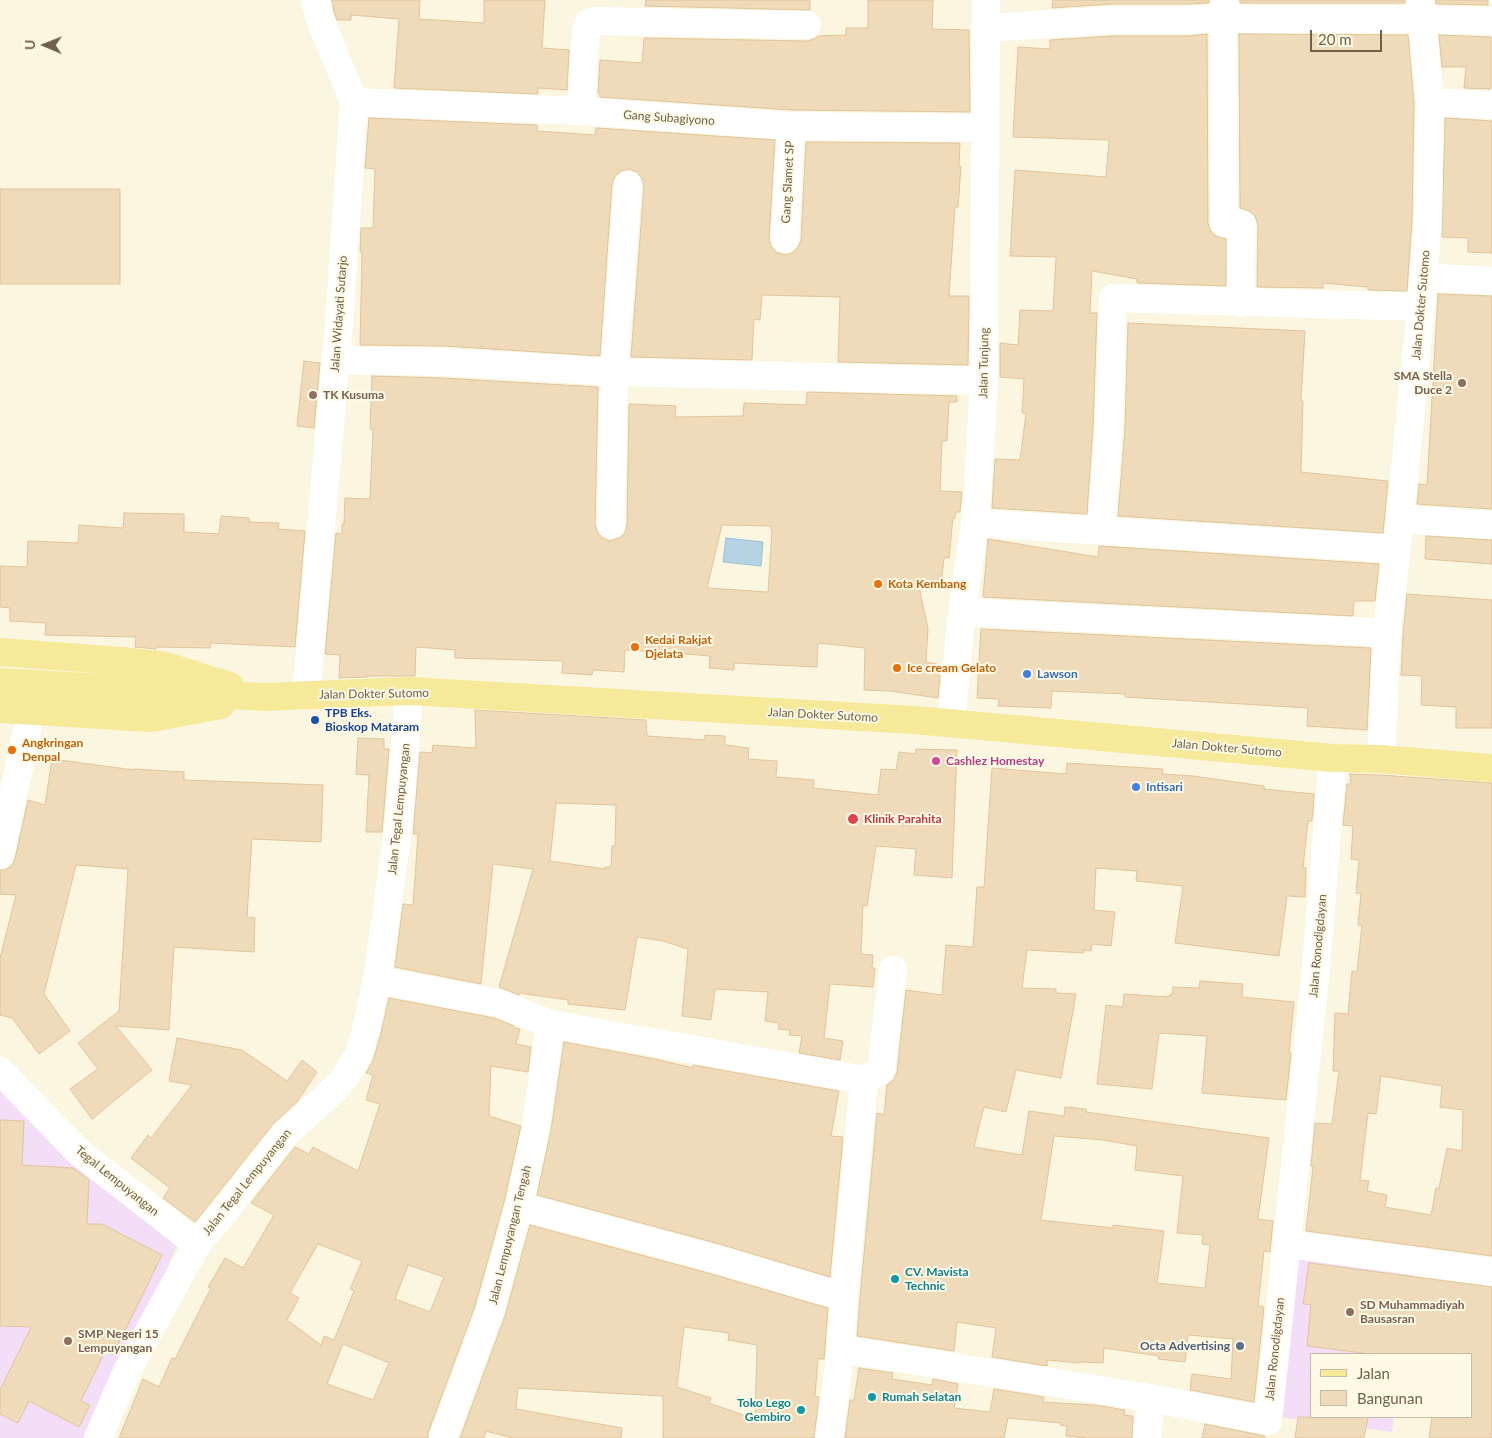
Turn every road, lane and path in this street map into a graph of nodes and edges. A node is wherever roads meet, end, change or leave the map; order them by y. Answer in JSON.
{"nodes":[{"id":1,"x":315,"y":0,"type":"edge"},
{"id":2,"x":986,"y":0,"type":"edge"},
{"id":3,"x":1224,"y":8,"type":"edge"},
{"id":4,"x":1421,"y":10,"type":"edge"},
{"id":5,"x":1492,"y":21,"type":"edge"},
{"id":6,"x":807,"y":25,"type":"dead end"},
{"id":7,"x":985,"y":28,"type":"junction"},
{"id":8,"x":354,"y":102,"type":"junction"},
{"id":9,"x":1430,"y":102,"type":"junction"},
{"id":10,"x":1492,"y":105,"type":"edge"},
{"id":11,"x":582,"y":112,"type":"junction"},
{"id":12,"x":791,"y":126,"type":"junction"},
{"id":13,"x":986,"y":128,"type":"junction"},
{"id":14,"x":628,"y":185,"type":"dead end"},
{"id":15,"x":785,"y":239,"type":"dead end"},
{"id":16,"x":1423,"y":277,"type":"junction"},
{"id":17,"x":1492,"y":281,"type":"edge"},
{"id":18,"x":1241,"y":303,"type":"junction"},
{"id":19,"x":1421,"y":307,"type":"junction"},
{"id":20,"x":336,"y":360,"type":"junction"},
{"id":21,"x":614,"y":372,"type":"junction"},
{"id":22,"x":984,"y":381,"type":"junction"},
{"id":23,"x":1400,"y":519,"type":"junction"},
{"id":24,"x":974,"y":524,"type":"junction"},
{"id":25,"x":1492,"y":524,"type":"edge"},
{"id":26,"x":611,"y":525,"type":"dead end"},
{"id":27,"x":1101,"y":531,"type":"junction"},
{"id":28,"x":1396,"y":549,"type":"junction"},
{"id":29,"x":962,"y":612,"type":"junction"},
{"id":30,"x":1387,"y":633,"type":"junction"},
{"id":31,"x":0,"y":652,"type":"edge"},
{"id":32,"x":0,"y":682,"type":"edge"},
{"id":33,"x":409,"y":691,"type":"junction"},
{"id":34,"x":306,"y":695,"type":"junction"},
{"id":35,"x":264,"y":697,"type":"junction"},
{"id":36,"x":0,"y":709,"type":"edge"},
{"id":37,"x":31,"y":712,"type":"junction"},
{"id":38,"x":951,"y":724,"type":"junction"},
{"id":39,"x":1333,"y":758,"type":"junction"},
{"id":40,"x":1381,"y":759,"type":"junction"},
{"id":41,"x":1492,"y":768,"type":"edge"},
{"id":42,"x":0,"y":855,"type":"edge"},
{"id":43,"x":893,"y":970,"type":"dead end"},
{"id":44,"x":377,"y":980,"type":"junction"},
{"id":45,"x":550,"y":1024,"type":"junction"},
{"id":46,"x":0,"y":1071,"type":"edge"},
{"id":47,"x":864,"y":1080,"type":"junction"},
{"id":48,"x":519,"y":1206,"type":"junction"},
{"id":49,"x":197,"y":1244,"type":"junction"},
{"id":50,"x":1287,"y":1244,"type":"junction"},
{"id":51,"x":1492,"y":1272,"type":"edge"},
{"id":52,"x":844,"y":1297,"type":"junction"},
{"id":53,"x":841,"y":1349,"type":"junction"},
{"id":54,"x":1151,"y":1398,"type":"junction"},
{"id":55,"x":98,"y":1438,"type":"edge"},
{"id":56,"x":443,"y":1438,"type":"edge"},
{"id":57,"x":829,"y":1438,"type":"edge"},
{"id":58,"x":1147,"y":1438,"type":"edge"}],
"edges":[{"from":1,"to":8,"type":"street","name":"Jalan Widayati Sutarjo"},
{"from":2,"to":7,"type":"street","name":"Jalan Tunjung"},
{"from":3,"to":4,"type":"street"},
{"from":3,"to":7,"type":"street"},
{"from":3,"to":18,"type":"street"},
{"from":4,"to":5,"type":"street"},
{"from":4,"to":9,"type":"street","name":"Jalan Dokter Sutomo"},
{"from":6,"to":11,"type":"street"},
{"from":7,"to":13,"type":"street","name":"Jalan Tunjung"},
{"from":8,"to":11,"type":"street","name":"Gang Subagiyono"},
{"from":8,"to":20,"type":"street","name":"Jalan Widayati Sutarjo"},
{"from":9,"to":10,"type":"street"},
{"from":9,"to":16,"type":"street","name":"Jalan Dokter Sutomo"},
{"from":11,"to":12,"type":"street","name":"Gang Subagiyono"},
{"from":12,"to":13,"type":"street","name":"Gang Subagiyono"},
{"from":12,"to":15,"type":"street","name":"Gang Slamet SP"},
{"from":13,"to":22,"type":"street","name":"Jalan Tunjung"},
{"from":14,"to":21,"type":"street"},
{"from":16,"to":17,"type":"street"},
{"from":16,"to":19,"type":"street","name":"Jalan Dokter Sutomo"},
{"from":18,"to":19,"type":"street"},
{"from":18,"to":27,"type":"street"},
{"from":19,"to":23,"type":"street","name":"Jalan Dokter Sutomo"},
{"from":20,"to":21,"type":"street"},
{"from":20,"to":34,"type":"street","name":"Jalan Widayati Sutarjo"},
{"from":21,"to":22,"type":"street"},
{"from":21,"to":26,"type":"street"},
{"from":22,"to":24,"type":"street","name":"Jalan Tunjung"},
{"from":23,"to":25,"type":"street"},
{"from":23,"to":28,"type":"street","name":"Jalan Dokter Sutomo"},
{"from":24,"to":27,"type":"street"},
{"from":24,"to":29,"type":"street","name":"Jalan Tunjung"},
{"from":27,"to":28,"type":"street"},
{"from":28,"to":30,"type":"street","name":"Jalan Dokter Sutomo"},
{"from":29,"to":30,"type":"street"},
{"from":29,"to":38,"type":"street","name":"Jalan Tunjung"},
{"from":30,"to":40,"type":"street","name":"Jalan Dokter Sutomo"},
{"from":31,"to":35,"type":"main road","name":"Jalan Dokter Sutomo"},
{"from":32,"to":35,"type":"main road","name":"Jalan Dokter Sutomo"},
{"from":33,"to":34,"type":"main road","name":"Jalan Dokter Sutomo"},
{"from":33,"to":38,"type":"main road","name":"Jalan Dokter Sutomo"},
{"from":33,"to":44,"type":"street","name":"Jalan Tegal Lempuyangan"},
{"from":34,"to":35,"type":"main road","name":"Jalan Dokter Sutomo"},
{"from":35,"to":37,"type":"main road","name":"Jalan Dokter Sutomo"},
{"from":36,"to":37,"type":"main road","name":"Jalan Dokter Sutomo"},
{"from":37,"to":42,"type":"street"},
{"from":38,"to":39,"type":"main road","name":"Jalan Dokter Sutomo"},
{"from":39,"to":40,"type":"main road","name":"Jalan Dokter Sutomo"},
{"from":39,"to":50,"type":"street","name":"Jalan Ronodigdayan"},
{"from":40,"to":41,"type":"main road","name":"Jalan Dokter Sutomo"},
{"from":43,"to":47,"type":"street"},
{"from":44,"to":45,"type":"street"},
{"from":44,"to":49,"type":"street","name":"Jalan Tegal Lempuyangan"},
{"from":45,"to":47,"type":"street"},
{"from":45,"to":48,"type":"street","name":"Jalan Lempuyangan Tengah"},
{"from":46,"to":49,"type":"street","name":"Tegal Lempuyangan"},
{"from":47,"to":52,"type":"street"},
{"from":48,"to":52,"type":"street"},
{"from":48,"to":56,"type":"street","name":"Jalan Lempuyangan Tengah"},
{"from":49,"to":55,"type":"street","name":"Jalan Tegal Lempuyangan"},
{"from":50,"to":51,"type":"street"},
{"from":50,"to":54,"type":"street","name":"Jalan Ronodigdayan"},
{"from":52,"to":53,"type":"street"},
{"from":53,"to":54,"type":"street","name":"Jalan Ronodigdayan"},
{"from":53,"to":57,"type":"street"},
{"from":54,"to":58,"type":"street"}]}
